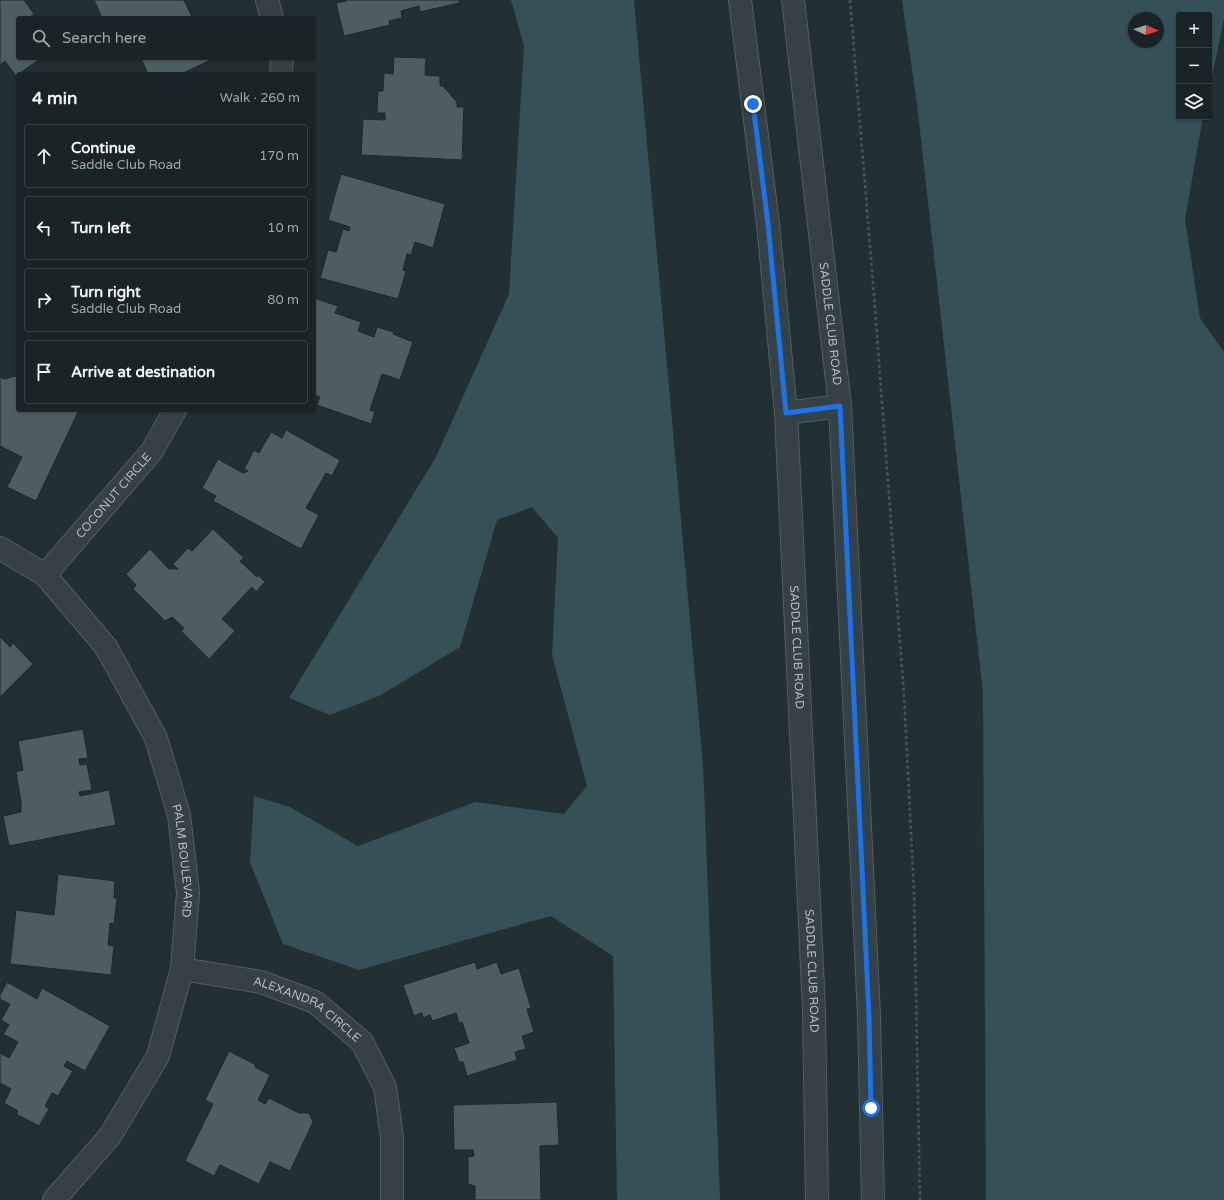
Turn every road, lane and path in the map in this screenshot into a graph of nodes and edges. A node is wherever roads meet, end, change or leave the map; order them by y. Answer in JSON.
{"nodes":[{"id":1,"x":267,"y":0,"type":"edge"},
{"id":2,"x":740,"y":0,"type":"edge"},
{"id":3,"x":794,"y":0,"type":"edge"},
{"id":4,"x":850,"y":0,"type":"edge"},
{"id":5,"x":271,"y":16,"type":"edge"},
{"id":6,"x":282,"y":60,"type":"edge"},
{"id":7,"x":281,"y":72,"type":"edge"},
{"id":8,"x":840,"y":406,"type":"junction"},
{"id":9,"x":174,"y":412,"type":"edge"},
{"id":10,"x":786,"y":413,"type":"junction"},
{"id":11,"x":0,"y":548,"type":"edge"},
{"id":12,"x":45,"y":575,"type":"junction"},
{"id":13,"x":182,"y":969,"type":"junction"},
{"id":14,"x":54,"y":1200,"type":"edge"},
{"id":15,"x":392,"y":1200,"type":"edge"},
{"id":16,"x":817,"y":1200,"type":"edge"},
{"id":17,"x":874,"y":1200,"type":"edge"},
{"id":18,"x":920,"y":1200,"type":"edge"}],
"edges":[{"from":1,"to":5,"type":"street"},
{"from":2,"to":10,"type":"street","name":"SADDLE CLUB ROAD"},
{"from":3,"to":8,"type":"street","name":"SADDLE CLUB ROAD"},
{"from":4,"to":18,"type":"path"},
{"from":6,"to":7,"type":"street"},
{"from":8,"to":10,"type":"street"},
{"from":8,"to":17,"type":"street","name":"SADDLE CLUB ROAD"},
{"from":9,"to":12,"type":"street","name":"COCONUT CIRCLE"},
{"from":10,"to":16,"type":"street","name":"SADDLE CLUB ROAD"},
{"from":11,"to":12,"type":"street","name":"PALM BOULEVARD"},
{"from":12,"to":13,"type":"street","name":"PALM BOULEVARD"},
{"from":13,"to":14,"type":"street","name":"PALM BOULEVARD"},
{"from":13,"to":15,"type":"street","name":"ALEXANDRA CIRCLE"}]}
